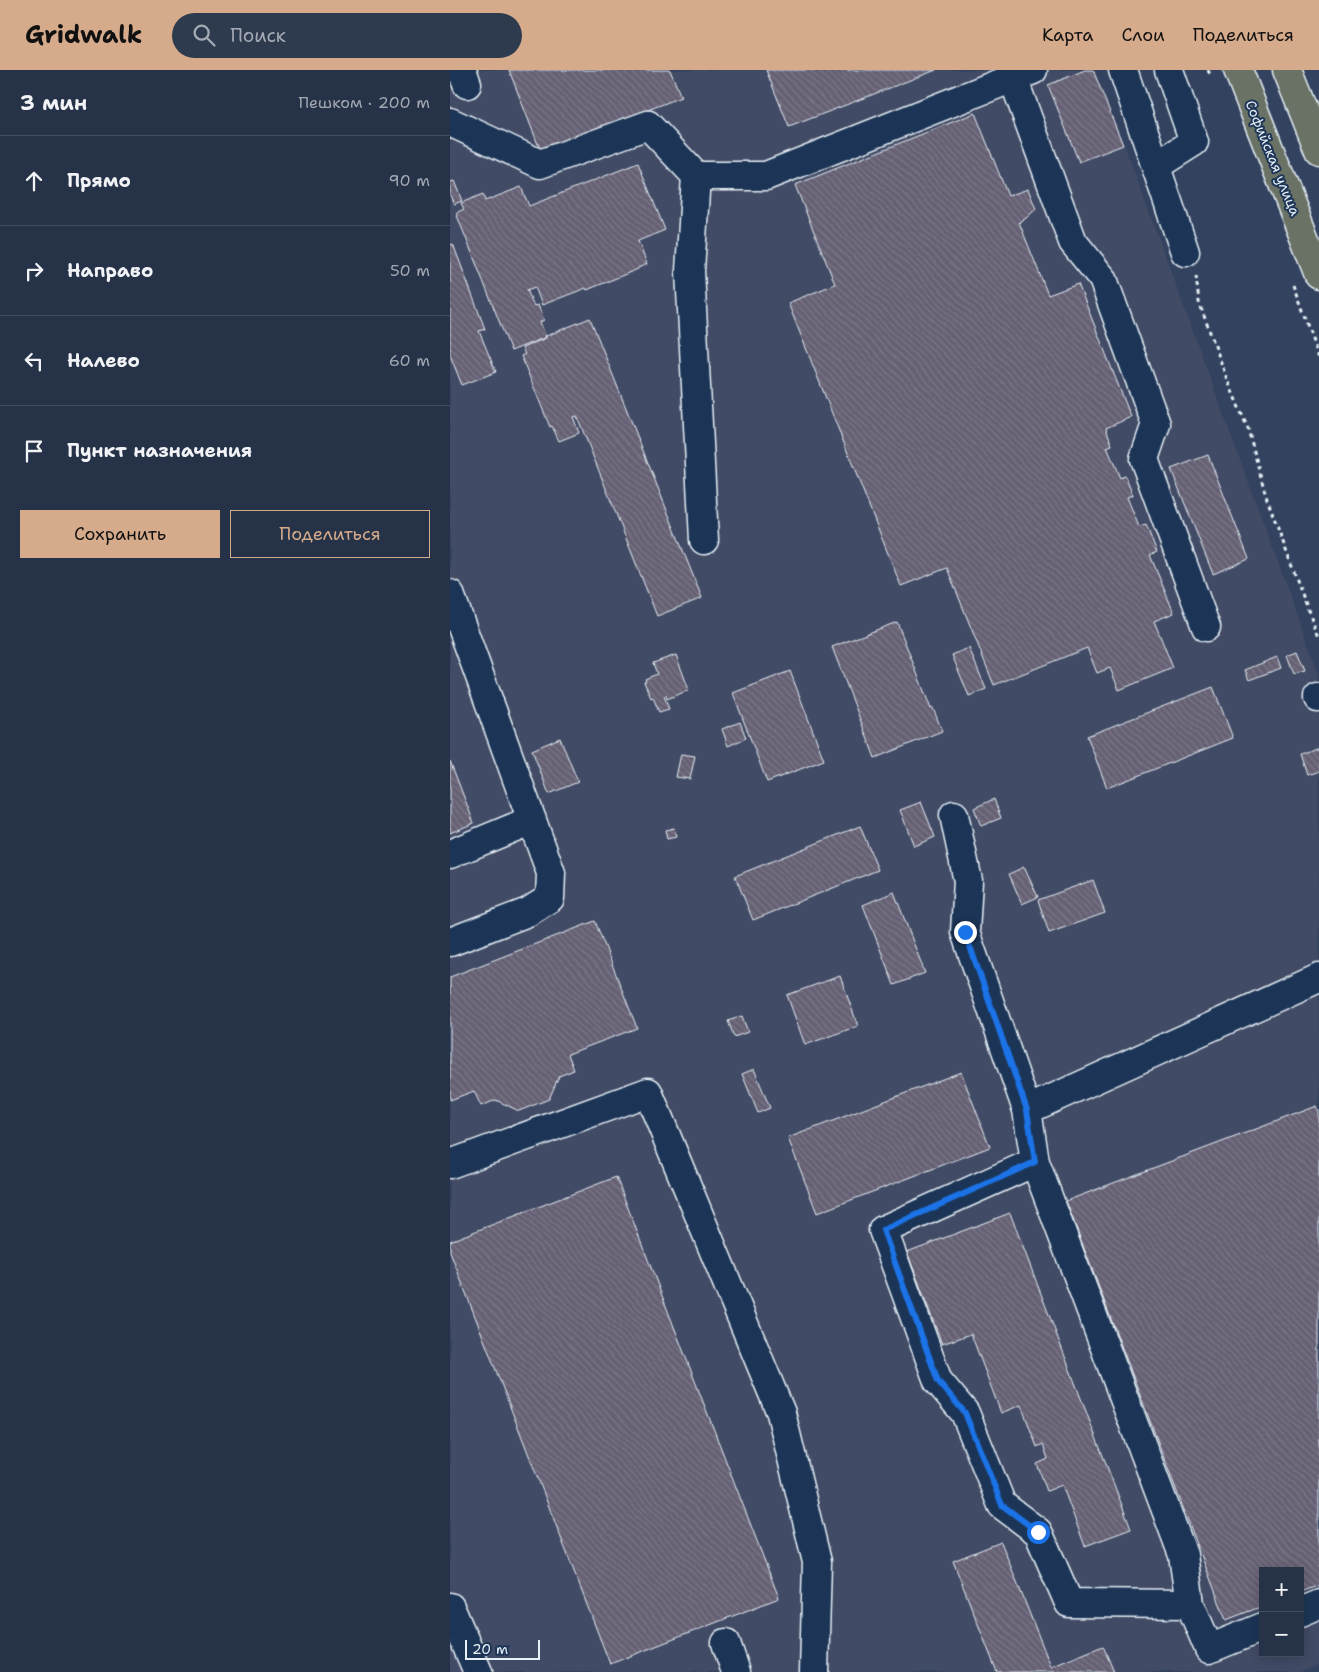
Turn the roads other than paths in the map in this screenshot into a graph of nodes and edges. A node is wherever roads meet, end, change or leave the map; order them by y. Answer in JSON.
{"nodes":[{"id":1,"x":1123,"y":70,"type":"edge"},
{"id":2,"x":1169,"y":70,"type":"edge"},
{"id":3,"x":1238,"y":70,"type":"edge"},
{"id":4,"x":1287,"y":70,"type":"edge"},
{"id":5,"x":1023,"y":74,"type":"edge"},
{"id":6,"x":450,"y":122,"type":"edge"},
{"id":7,"x":1319,"y":150,"type":"edge"},
{"id":8,"x":1156,"y":166,"type":"junction"},
{"id":9,"x":696,"y":176,"type":"junction"},
{"id":10,"x":1185,"y":252,"type":"road end"},
{"id":11,"x":1319,"y":275,"type":"edge"},
{"id":12,"x":704,"y":540,"type":"dead end"},
{"id":13,"x":450,"y":594,"type":"edge"},
{"id":14,"x":1206,"y":627,"type":"dead end"},
{"id":15,"x":954,"y":815,"type":"dead end"},
{"id":16,"x":532,"y":820,"type":"junction"},
{"id":17,"x":450,"y":854,"type":"edge"},
{"id":18,"x":450,"y":942,"type":"edge"},
{"id":19,"x":1319,"y":978,"type":"edge"},
{"id":20,"x":1027,"y":1110,"type":"junction"},
{"id":21,"x":1035,"y":1162,"type":"junction"},
{"id":22,"x":450,"y":1164,"type":"edge"},
{"id":23,"x":1190,"y":1604,"type":"junction"},
{"id":24,"x":1319,"y":1604,"type":"edge"},
{"id":25,"x":450,"y":1607,"type":"edge"},
{"id":26,"x":1304,"y":1610,"type":"edge"},
{"id":27,"x":1259,"y":1629,"type":"edge"},
{"id":28,"x":726,"y":1644,"type":"dead end"},
{"id":29,"x":466,"y":1664,"type":"edge"},
{"id":30,"x":736,"y":1672,"type":"edge"},
{"id":31,"x":814,"y":1672,"type":"edge"}],
"edges":[{"from":1,"to":8,"type":"lane"},
{"from":2,"to":8,"type":"lane"},
{"from":3,"to":11,"type":"main road","name":"Софийская улица"},
{"from":4,"to":7,"type":"main road"},
{"from":5,"to":9,"type":"lane"},
{"from":5,"to":14,"type":"lane"},
{"from":6,"to":9,"type":"lane"},
{"from":8,"to":10,"type":"lane"},
{"from":9,"to":12,"type":"lane"},
{"from":13,"to":16,"type":"lane"},
{"from":15,"to":20,"type":"lane"},
{"from":16,"to":17,"type":"lane"},
{"from":16,"to":18,"type":"lane"},
{"from":19,"to":20,"type":"lane"},
{"from":20,"to":21,"type":"lane"},
{"from":21,"to":23,"type":"lane"},
{"from":21,"to":23,"type":"lane"},
{"from":22,"to":31,"type":"lane"},
{"from":23,"to":27,"type":"lane"},
{"from":24,"to":26,"type":"lane"},
{"from":25,"to":29,"type":"lane"},
{"from":28,"to":30,"type":"lane"}]}
